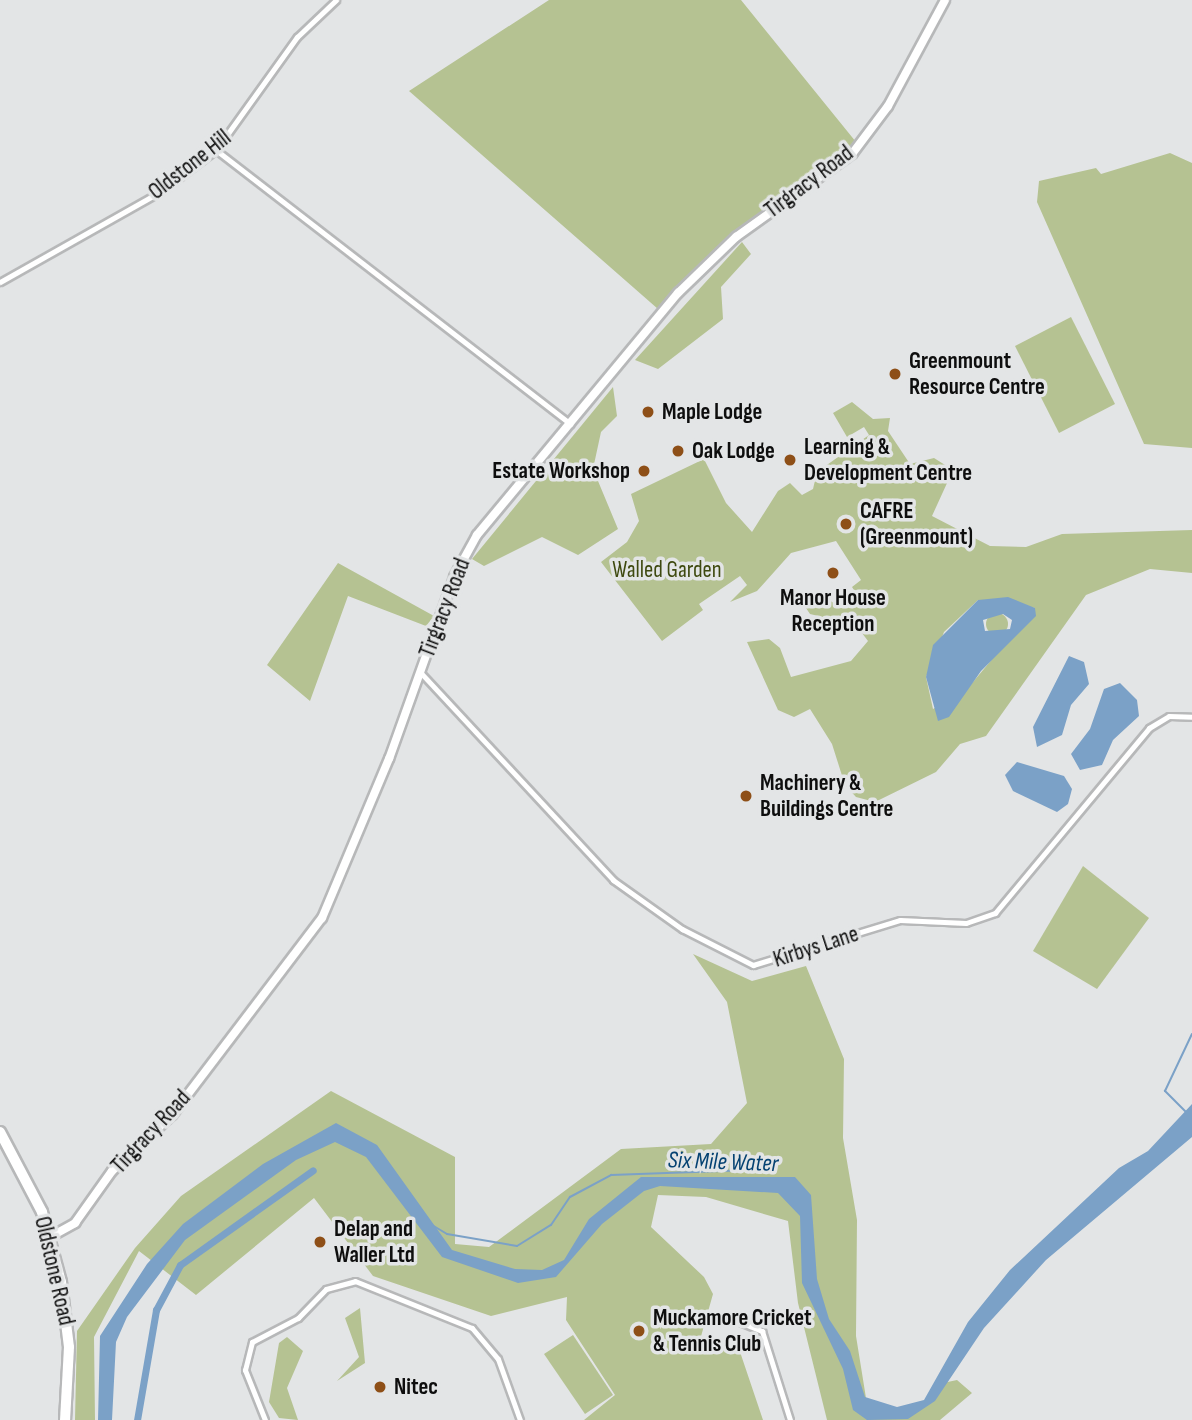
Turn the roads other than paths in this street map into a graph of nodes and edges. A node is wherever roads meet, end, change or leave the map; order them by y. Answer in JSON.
{"nodes":[{"id":1,"x":336,"y":0,"type":"edge"},
{"id":2,"x":945,"y":0,"type":"edge"},
{"id":3,"x":216,"y":150,"type":"junction"},
{"id":4,"x":0,"y":282,"type":"edge"},
{"id":5,"x":572,"y":425,"type":"junction"},
{"id":6,"x":420,"y":672,"type":"junction"},
{"id":7,"x":1192,"y":717,"type":"edge"},
{"id":8,"x":0,"y":1132,"type":"edge"},
{"id":9,"x":50,"y":1237,"type":"junction"},
{"id":10,"x":742,"y":1323,"type":"dead end"},
{"id":11,"x":65,"y":1420,"type":"edge"},
{"id":12,"x":265,"y":1420,"type":"edge"},
{"id":13,"x":520,"y":1420,"type":"edge"},
{"id":14,"x":790,"y":1420,"type":"edge"}],
"edges":[{"from":1,"to":3,"type":"street","name":"Oldstone Hill"},
{"from":2,"to":5,"type":"street","name":"Tirgracy Road"},
{"from":3,"to":4,"type":"street","name":"Oldstone Hill"},
{"from":3,"to":5,"type":"street"},
{"from":5,"to":6,"type":"street","name":"Tirgracy Road"},
{"from":6,"to":7,"type":"street","name":"Kirbys Lane"},
{"from":6,"to":9,"type":"street","name":"Tirgracy Road"},
{"from":8,"to":9,"type":"highway","name":"Oldstone Road"},
{"from":9,"to":11,"type":"highway","name":"Oldstone Road"},
{"from":10,"to":14,"type":"street"},
{"from":12,"to":13,"type":"street"}]}
